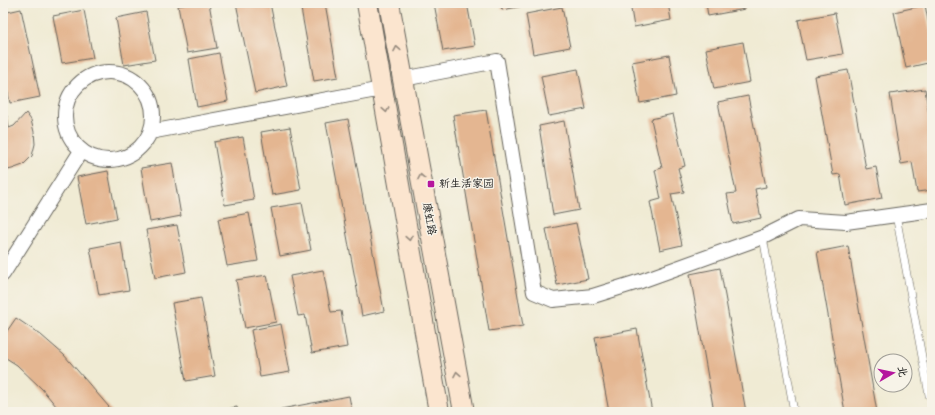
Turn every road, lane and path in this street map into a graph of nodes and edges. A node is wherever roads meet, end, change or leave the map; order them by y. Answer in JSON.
{"nodes":[{"id":1,"x":367,"y":3,"type":"edge"},
{"id":2,"x":389,"y":3,"type":"edge"},
{"id":3,"x":403,"y":79,"type":"junction"},
{"id":4,"x":382,"y":89,"type":"junction"},
{"id":5,"x":150,"y":132,"type":"junction"},
{"id":6,"x":81,"y":151,"type":"junction"},
{"id":7,"x":932,"y":210,"type":"edge"},
{"id":8,"x":896,"y":215,"type":"junction"},
{"id":9,"x":763,"y":237,"type":"junction"},
{"id":10,"x":3,"y":274,"type":"edge"},
{"id":11,"x":929,"y":395,"type":"dead end"},
{"id":12,"x":439,"y":412,"type":"edge"},
{"id":13,"x":464,"y":412,"type":"edge"},
{"id":14,"x":794,"y":412,"type":"edge"}],
"edges":[{"from":1,"to":4,"type":"main road"},
{"from":3,"to":2,"type":"main road","name":"康虹路","one_way":true},
{"from":3,"to":9,"type":"street"},
{"from":13,"to":3,"type":"main road","name":"康虹路","one_way":true},
{"from":4,"to":5,"type":"street"},
{"from":4,"to":12,"type":"main road","one_way":true},
{"from":5,"to":6,"type":"street"},
{"from":5,"to":6,"type":"street"},
{"from":6,"to":10,"type":"street"},
{"from":7,"to":8,"type":"street"},
{"from":8,"to":9,"type":"street"},
{"from":8,"to":11,"type":"lane"},
{"from":9,"to":14,"type":"lane"}]}
